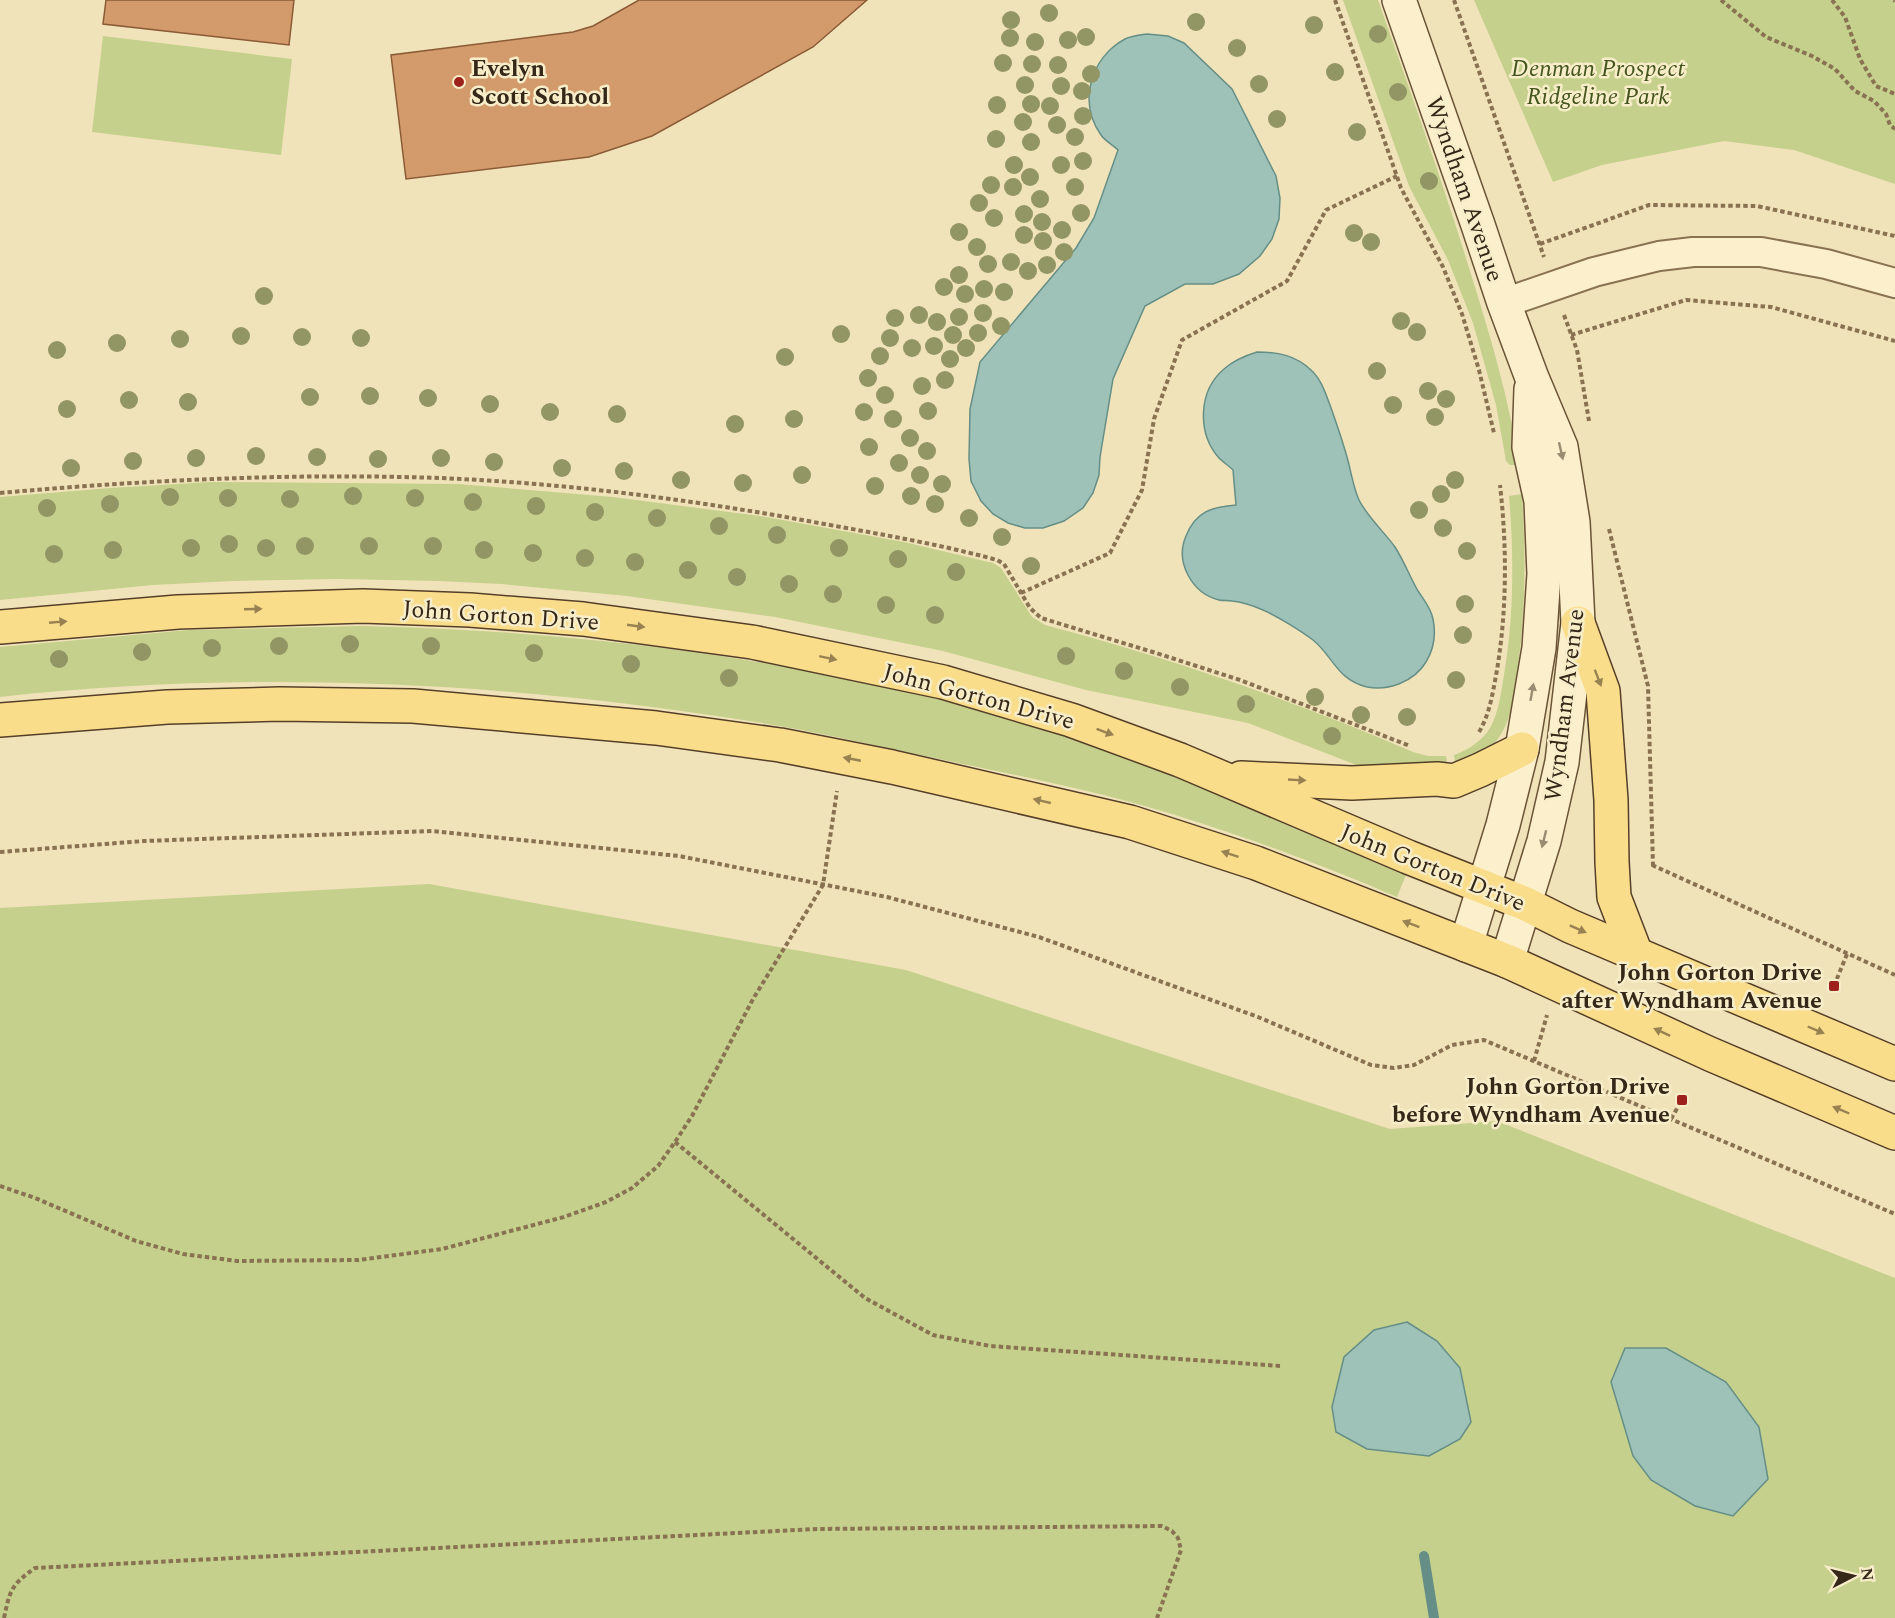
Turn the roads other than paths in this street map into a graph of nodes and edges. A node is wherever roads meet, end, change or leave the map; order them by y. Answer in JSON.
{"nodes":[{"id":1,"x":1399,"y":0,"type":"edge"},
{"id":2,"x":1895,"y":283,"type":"edge"},
{"id":3,"x":1504,"y":303,"type":"junction"},
{"id":4,"x":1532,"y":378,"type":"junction"},
{"id":5,"x":1578,"y":623,"type":"junction"},
{"id":6,"x":0,"y":627,"type":"edge"},
{"id":7,"x":0,"y":720,"type":"edge"},
{"id":8,"x":1522,"y":749,"type":"junction"},
{"id":9,"x":1218,"y":776,"type":"junction"},
{"id":10,"x":1485,"y":887,"type":"junction"},
{"id":11,"x":1526,"y":904,"type":"junction"},
{"id":12,"x":1466,"y":945,"type":"junction"},
{"id":13,"x":1636,"y":954,"type":"junction"},
{"id":14,"x":1507,"y":961,"type":"junction"},
{"id":15,"x":1895,"y":1064,"type":"edge"},
{"id":16,"x":1895,"y":1133,"type":"edge"}],
"edges":[{"from":1,"to":3,"type":"street","name":"Wyndham Avenue"},
{"from":2,"to":3,"type":"street"},
{"from":3,"to":4,"type":"street","name":"Wyndham Avenue"},
{"from":4,"to":5,"type":"street","name":"Wyndham Avenue","one_way":true},
{"from":8,"to":4,"type":"street","name":"Wyndham Avenue","one_way":true},
{"from":5,"to":11,"type":"street","name":"Wyndham Avenue","one_way":true},
{"from":5,"to":13,"type":"main road","one_way":true},
{"from":6,"to":9,"type":"main road","name":"John Gorton Drive","one_way":true},
{"from":12,"to":7,"type":"main road","one_way":true},
{"from":9,"to":8,"type":"main road","one_way":true},
{"from":8,"to":10,"type":"street","name":"Wyndham Avenue"},
{"from":9,"to":10,"type":"main road","name":"John Gorton Drive"},
{"from":10,"to":11,"type":"main road","name":"John Gorton Drive"},
{"from":10,"to":12,"type":"street","name":"Wyndham Avenue"},
{"from":11,"to":13,"type":"main road","name":"John Gorton Drive","one_way":true},
{"from":11,"to":14,"type":"street","name":"Wyndham Avenue"},
{"from":12,"to":14,"type":"main road"},
{"from":13,"to":15,"type":"main road","name":"John Gorton Drive","one_way":true},
{"from":16,"to":14,"type":"main road","one_way":true}]}
